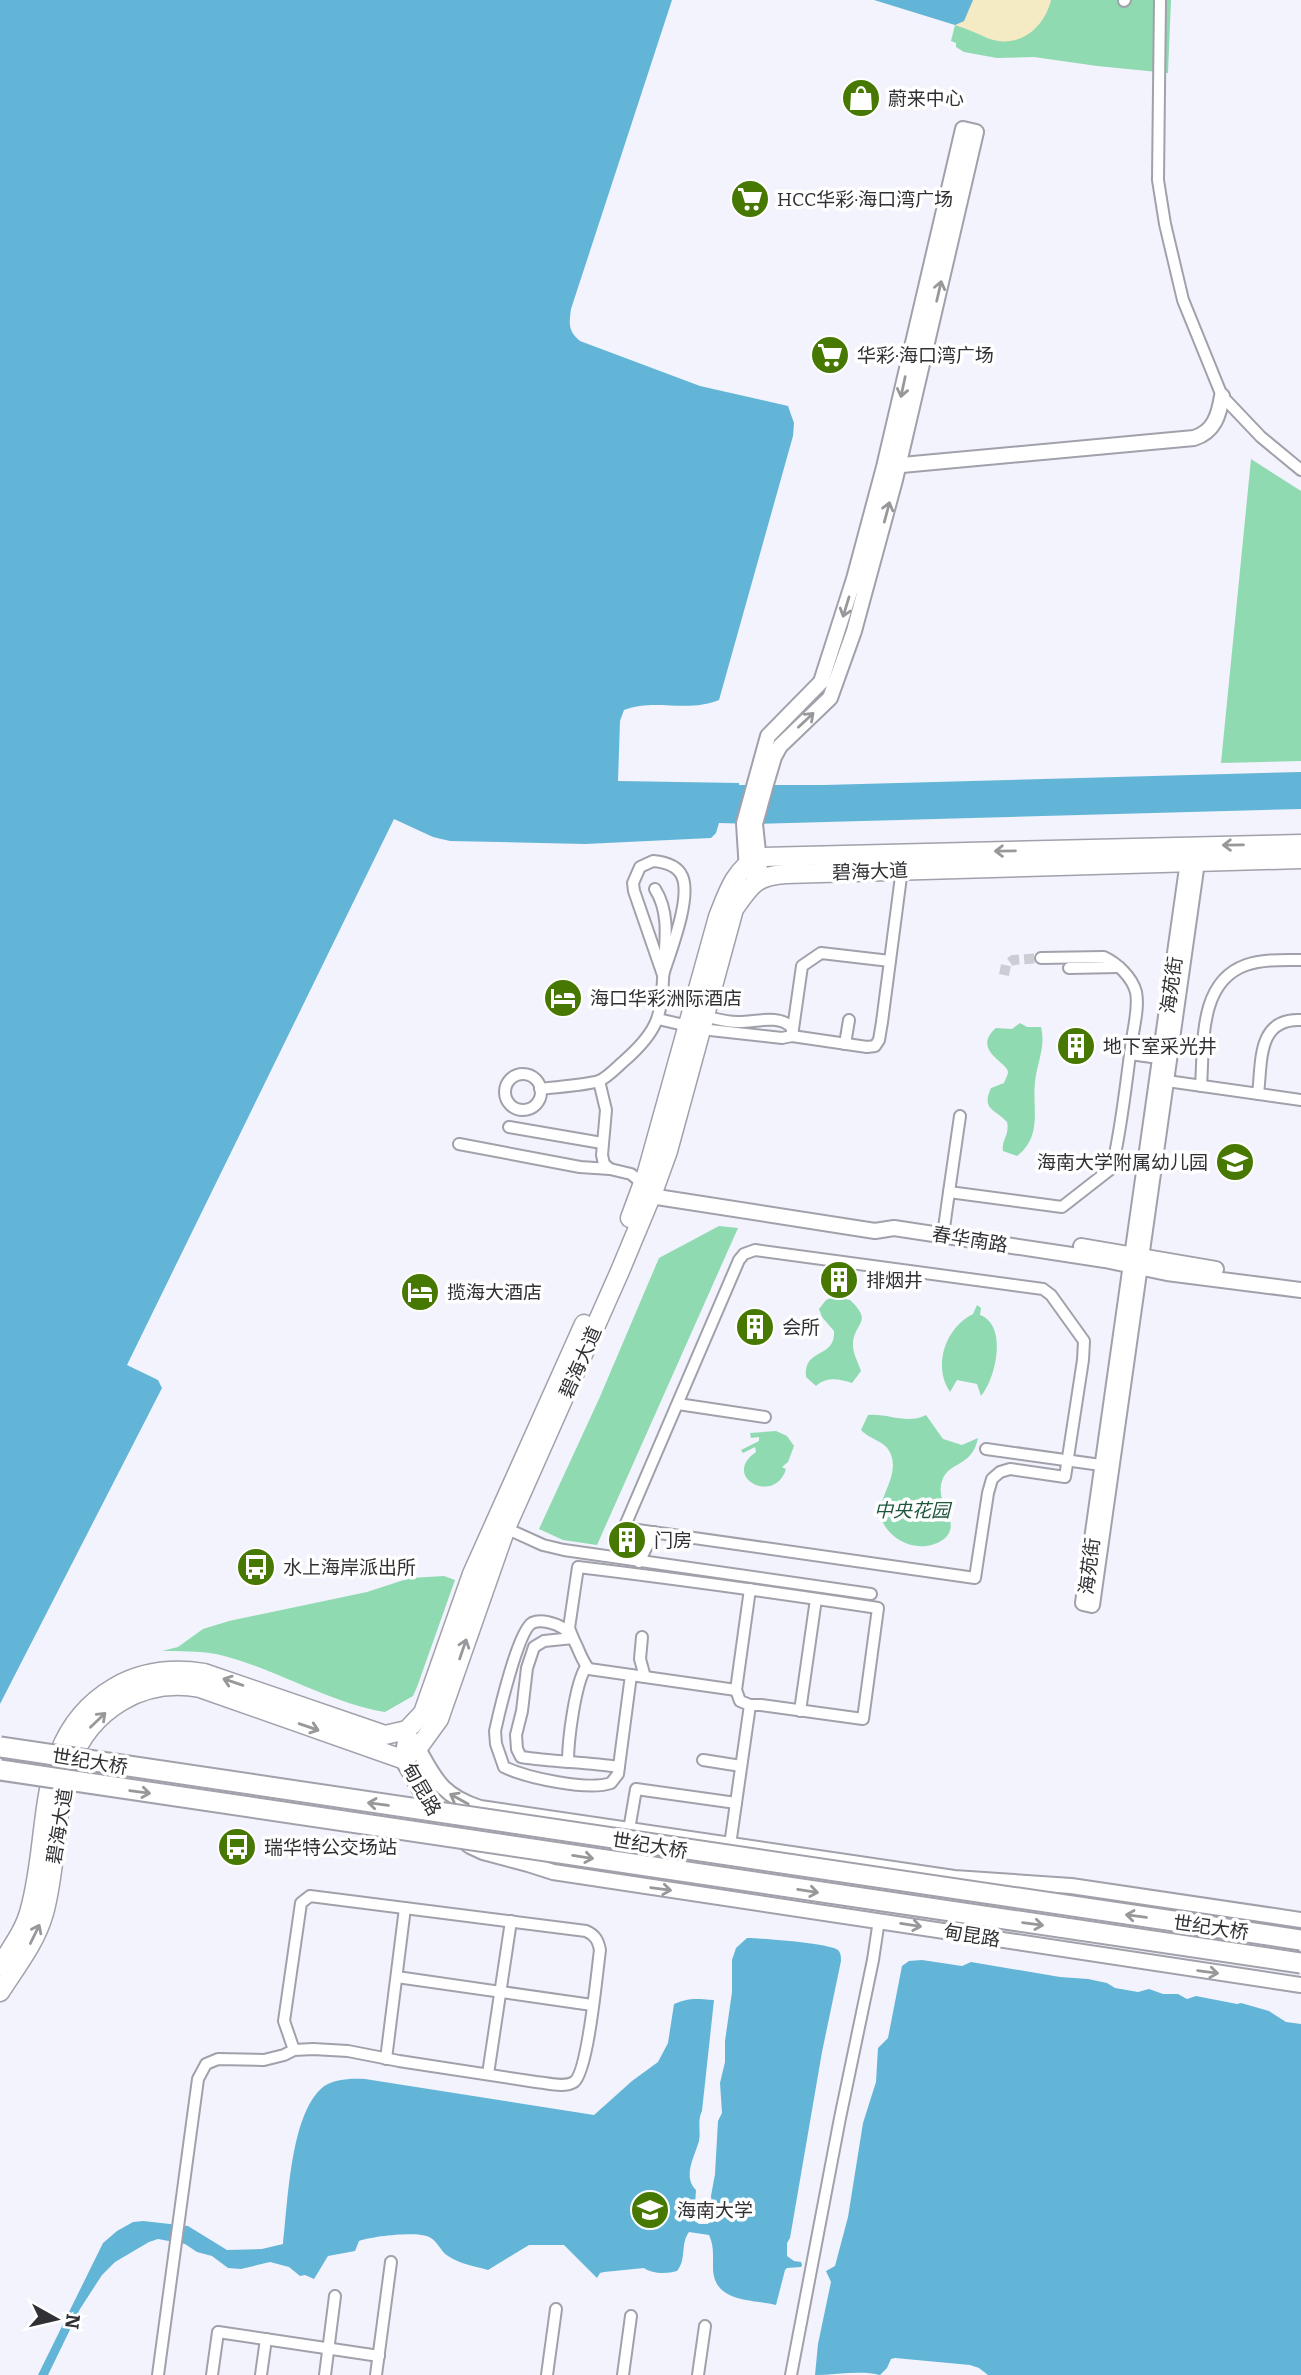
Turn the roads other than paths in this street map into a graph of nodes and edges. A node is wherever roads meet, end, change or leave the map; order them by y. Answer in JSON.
{"nodes":[{"id":1,"x":1160,"y":0,"type":"edge"},
{"id":2,"x":1222,"y":396,"type":"junction"},
{"id":3,"x":892,"y":463,"type":"junction"},
{"id":4,"x":1301,"y":470,"type":"edge"},
{"id":5,"x":1301,"y":844,"type":"edge"},
{"id":6,"x":1193,"y":854,"type":"junction"},
{"id":7,"x":1301,"y":859,"type":"edge"},
{"id":8,"x":753,"y":861,"type":"junction"},
{"id":9,"x":902,"y":869,"type":"junction"},
{"id":10,"x":755,"y":884,"type":"junction"},
{"id":11,"x":654,"y":889,"type":"dead end"},
{"id":12,"x":1041,"y":958,"type":"tunnel mouth"},
{"id":13,"x":1301,"y":960,"type":"edge"},
{"id":14,"x":890,"y":961,"type":"junction"},
{"id":15,"x":1119,"y":967,"type":"junction"},
{"id":16,"x":1069,"y":968,"type":"dead end"},
{"id":17,"x":663,"y":975,"type":"junction"},
{"id":18,"x":658,"y":1019,"type":"junction"},
{"id":19,"x":750,"y":1020,"type":"junction"},
{"id":20,"x":849,"y":1020,"type":"dead end"},
{"id":21,"x":1301,"y":1020,"type":"edge"},
{"id":22,"x":696,"y":1022,"type":"junction"},
{"id":23,"x":747,"y":1033,"type":"junction"},
{"id":24,"x":792,"y":1036,"type":"junction"},
{"id":25,"x":845,"y":1044,"type":"junction"},
{"id":26,"x":1130,"y":1054,"type":"junction"},
{"id":27,"x":1164,"y":1059,"type":"junction"},
{"id":28,"x":1161,"y":1080,"type":"junction"},
{"id":29,"x":599,"y":1081,"type":"junction"},
{"id":30,"x":1201,"y":1086,"type":"junction"},
{"id":31,"x":540,"y":1089,"type":"dead end"},
{"id":32,"x":1258,"y":1094,"type":"junction"},
{"id":33,"x":1301,"y":1100,"type":"edge"},
{"id":34,"x":960,"y":1115,"type":"dead end"},
{"id":35,"x":509,"y":1127,"type":"dead end"},
{"id":36,"x":602,"y":1143,"type":"junction"},
{"id":37,"x":459,"y":1144,"type":"dead end"},
{"id":38,"x":610,"y":1169,"type":"junction"},
{"id":39,"x":647,"y":1190,"type":"junction"},
{"id":40,"x":950,"y":1192,"type":"junction"},
{"id":41,"x":944,"y":1231,"type":"junction"},
{"id":42,"x":1136,"y":1261,"type":"junction"},
{"id":43,"x":1301,"y":1281,"type":"edge"},
{"id":44,"x":1301,"y":1290,"type":"edge"},
{"id":45,"x":678,"y":1404,"type":"junction"},
{"id":46,"x":765,"y":1417,"type":"dead end"},
{"id":47,"x":986,"y":1449,"type":"dead end"},
{"id":48,"x":1068,"y":1461,"type":"junction"},
{"id":49,"x":1107,"y":1466,"type":"junction"},
{"id":50,"x":501,"y":1526,"type":"junction"},
{"id":51,"x":654,"y":1532,"type":"junction"},
{"id":52,"x":639,"y":1562,"type":"junction"},
{"id":53,"x":750,"y":1590,"type":"junction"},
{"id":54,"x":871,"y":1594,"type":"dead end"},
{"id":55,"x":816,"y":1599,"type":"junction"},
{"id":56,"x":642,"y":1637,"type":"dead end"},
{"id":57,"x":573,"y":1638,"type":"junction"},
{"id":58,"x":586,"y":1667,"type":"junction"},
{"id":59,"x":631,"y":1675,"type":"junction"},
{"id":60,"x":645,"y":1677,"type":"junction"},
{"id":61,"x":736,"y":1690,"type":"junction"},
{"id":62,"x":751,"y":1705,"type":"junction"},
{"id":63,"x":800,"y":1711,"type":"junction"},
{"id":64,"x":407,"y":1730,"type":"junction"},
{"id":65,"x":0,"y":1747,"type":"edge"},
{"id":66,"x":418,"y":1748,"type":"junction"},
{"id":67,"x":402,"y":1759,"type":"junction"},
{"id":68,"x":703,"y":1760,"type":"dead end"},
{"id":69,"x":568,"y":1762,"type":"junction"},
{"id":70,"x":741,"y":1766,"type":"junction"},
{"id":71,"x":619,"y":1768,"type":"junction"},
{"id":72,"x":0,"y":1770,"type":"edge"},
{"id":73,"x":736,"y":1803,"type":"junction"},
{"id":74,"x":561,"y":1820,"type":"junction"},
{"id":75,"x":629,"y":1830,"type":"junction"},
{"id":76,"x":730,"y":1845,"type":"junction"},
{"id":77,"x":872,"y":1866,"type":"junction"},
{"id":78,"x":553,"y":1872,"type":"junction"},
{"id":79,"x":405,"y":1908,"type":"junction"},
{"id":80,"x":872,"y":1919,"type":"junction"},
{"id":81,"x":1301,"y":1920,"type":"edge"},
{"id":82,"x":511,"y":1921,"type":"junction"},
{"id":83,"x":1301,"y":1940,"type":"edge"},
{"id":84,"x":1301,"y":1963,"type":"edge"},
{"id":85,"x":0,"y":1966,"type":"edge"},
{"id":86,"x":397,"y":1978,"type":"junction"},
{"id":87,"x":1301,"y":1985,"type":"edge"},
{"id":88,"x":0,"y":1992,"type":"edge"},
{"id":89,"x":500,"y":1992,"type":"junction"},
{"id":90,"x":592,"y":2005,"type":"junction"},
{"id":91,"x":293,"y":2050,"type":"junction"},
{"id":92,"x":386,"y":2059,"type":"junction"},
{"id":93,"x":488,"y":2074,"type":"junction"},
{"id":94,"x":391,"y":2262,"type":"dead end"},
{"id":95,"x":335,"y":2296,"type":"dead end"},
{"id":96,"x":556,"y":2309,"type":"dead end"},
{"id":97,"x":631,"y":2316,"type":"dead end"},
{"id":98,"x":705,"y":2326,"type":"dead end"},
{"id":99,"x":266,"y":2339,"type":"junction"},
{"id":100,"x":328,"y":2348,"type":"junction"},
{"id":101,"x":379,"y":2356,"type":"junction"},
{"id":102,"x":158,"y":2375,"type":"edge"},
{"id":103,"x":212,"y":2375,"type":"edge"},
{"id":104,"x":261,"y":2375,"type":"edge"},
{"id":105,"x":325,"y":2375,"type":"edge"},
{"id":106,"x":376,"y":2375,"type":"edge"},
{"id":107,"x":547,"y":2375,"type":"edge"},
{"id":108,"x":623,"y":2375,"type":"edge"},
{"id":109,"x":698,"y":2375,"type":"edge"},
{"id":110,"x":791,"y":2375,"type":"edge"}],
"edges":[{"from":1,"to":2,"type":"street"},
{"from":2,"to":3,"type":"street"},
{"from":2,"to":4,"type":"street"},
{"from":3,"to":3,"type":"street","one_way":true},
{"from":3,"to":8,"type":"street"},
{"from":5,"to":6,"type":"main road","name":"碧海大道","one_way":true},
{"from":6,"to":7,"type":"main road","name":"碧海大道"},
{"from":6,"to":8,"type":"main road","name":"碧海大道","one_way":true},
{"from":6,"to":9,"type":"main road","name":"碧海大道"},
{"from":6,"to":27,"type":"street","name":"海苑街"},
{"from":8,"to":10,"type":"street"},
{"from":8,"to":22,"type":"main road","name":"碧海大道"},
{"from":9,"to":10,"type":"main road","name":"碧海大道"},
{"from":9,"to":14,"type":"street"},
{"from":10,"to":22,"type":"main road","name":"碧海大道"},
{"from":11,"to":17,"type":"street"},
{"from":12,"to":15,"type":"street"},
{"from":13,"to":30,"type":"street"},
{"from":14,"to":24,"type":"street"},
{"from":14,"to":25,"type":"street"},
{"from":15,"to":16,"type":"street"},
{"from":15,"to":26,"type":"street"},
{"from":17,"to":17,"type":"street"},
{"from":17,"to":18,"type":"street"},
{"from":18,"to":22,"type":"street"},
{"from":18,"to":29,"type":"street"},
{"from":19,"to":22,"type":"street"},
{"from":19,"to":23,"type":"street"},
{"from":19,"to":24,"type":"street"},
{"from":20,"to":25,"type":"street"},
{"from":21,"to":32,"type":"street"},
{"from":22,"to":23,"type":"street"},
{"from":22,"to":39,"type":"main road","name":"碧海大道"},
{"from":23,"to":24,"type":"street"},
{"from":24,"to":25,"type":"street"},
{"from":26,"to":27,"type":"street"},
{"from":26,"to":40,"type":"street"},
{"from":27,"to":28,"type":"street","name":"海苑街"},
{"from":28,"to":30,"type":"street"},
{"from":28,"to":42,"type":"street","name":"海苑街"},
{"from":29,"to":31,"type":"street"},
{"from":29,"to":36,"type":"street"},
{"from":30,"to":32,"type":"street"},
{"from":32,"to":33,"type":"street"},
{"from":34,"to":40,"type":"street"},
{"from":35,"to":36,"type":"street"},
{"from":36,"to":38,"type":"street"},
{"from":37,"to":38,"type":"street"},
{"from":38,"to":39,"type":"street"},
{"from":39,"to":41,"type":"street","name":"春华南路"},
{"from":39,"to":50,"type":"main road","name":"碧海大道"},
{"from":40,"to":41,"type":"street"},
{"from":41,"to":42,"type":"street","name":"春华南路"},
{"from":42,"to":43,"type":"street","name":"春华南路"},
{"from":42,"to":44,"type":"street","name":"春华南路"},
{"from":42,"to":49,"type":"street","name":"海苑街"},
{"from":45,"to":46,"type":"street"},
{"from":45,"to":48,"type":"street"},
{"from":45,"to":51,"type":"street"},
{"from":47,"to":48,"type":"street"},
{"from":48,"to":49,"type":"street"},
{"from":48,"to":51,"type":"street"},
{"from":49,"to":49,"type":"street","name":"海苑街"},
{"from":50,"to":52,"type":"street"},
{"from":50,"to":64,"type":"main road","name":"碧海大道"},
{"from":66,"to":50,"type":"main road","name":"碧海大道","one_way":true},
{"from":51,"to":52,"type":"street"},
{"from":52,"to":54,"type":"street"},
{"from":53,"to":55,"type":"street"},
{"from":53,"to":57,"type":"street"},
{"from":53,"to":61,"type":"street"},
{"from":55,"to":63,"type":"street"},
{"from":55,"to":63,"type":"street"},
{"from":56,"to":60,"type":"street"},
{"from":57,"to":58,"type":"street"},
{"from":57,"to":69,"type":"street"},
{"from":57,"to":71,"type":"street"},
{"from":58,"to":59,"type":"street"},
{"from":58,"to":69,"type":"street"},
{"from":59,"to":60,"type":"street"},
{"from":59,"to":71,"type":"street"},
{"from":60,"to":61,"type":"street"},
{"from":61,"to":62,"type":"street"},
{"from":62,"to":63,"type":"street"},
{"from":62,"to":70,"type":"street"},
{"from":64,"to":66,"type":"street","name":"甸昆路"},
{"from":64,"to":67,"type":"street","name":"甸昆路"},
{"from":64,"to":85,"type":"main road","name":"碧海大道","one_way":true},
{"from":83,"to":65,"type":"highway","name":"世纪大桥","one_way":true,"bridge":true},
{"from":66,"to":67,"type":"main road","name":"碧海大道"},
{"from":74,"to":66,"type":"street","name":"甸昆路","one_way":true},
{"from":67,"to":78,"type":"street","name":"甸昆路"},
{"from":88,"to":67,"type":"main road","name":"碧海大道","one_way":true},
{"from":68,"to":70,"type":"street"},
{"from":69,"to":71,"type":"street"},
{"from":70,"to":73,"type":"street"},
{"from":72,"to":84,"type":"highway","name":"世纪大桥","one_way":true,"bridge":true},
{"from":73,"to":75,"type":"street"},
{"from":73,"to":76,"type":"street"},
{"from":74,"to":75,"type":"street","name":"甸昆路"},
{"from":74,"to":78,"type":"street"},
{"from":75,"to":76,"type":"street","name":"甸昆路"},
{"from":76,"to":77,"type":"street","name":"甸昆路"},
{"from":77,"to":80,"type":"street"},
{"from":77,"to":81,"type":"street","name":"甸昆路"},
{"from":78,"to":80,"type":"street","name":"甸昆路","one_way":true},
{"from":79,"to":82,"type":"street"},
{"from":79,"to":86,"type":"street"},
{"from":79,"to":91,"type":"street"},
{"from":80,"to":87,"type":"street","name":"甸昆路","one_way":true},
{"from":80,"to":110,"type":"street"},
{"from":82,"to":89,"type":"street"},
{"from":82,"to":90,"type":"street"},
{"from":86,"to":89,"type":"street"},
{"from":86,"to":92,"type":"street"},
{"from":89,"to":90,"type":"street"},
{"from":89,"to":93,"type":"street"},
{"from":90,"to":93,"type":"street"},
{"from":91,"to":92,"type":"street"},
{"from":91,"to":102,"type":"street"},
{"from":92,"to":93,"type":"street"},
{"from":94,"to":101,"type":"street"},
{"from":95,"to":100,"type":"street"},
{"from":96,"to":107,"type":"street"},
{"from":97,"to":108,"type":"street"},
{"from":98,"to":109,"type":"street"},
{"from":99,"to":100,"type":"street"},
{"from":99,"to":103,"type":"street"},
{"from":99,"to":104,"type":"street"},
{"from":100,"to":101,"type":"street"},
{"from":100,"to":105,"type":"street"},
{"from":101,"to":106,"type":"street"}]}
